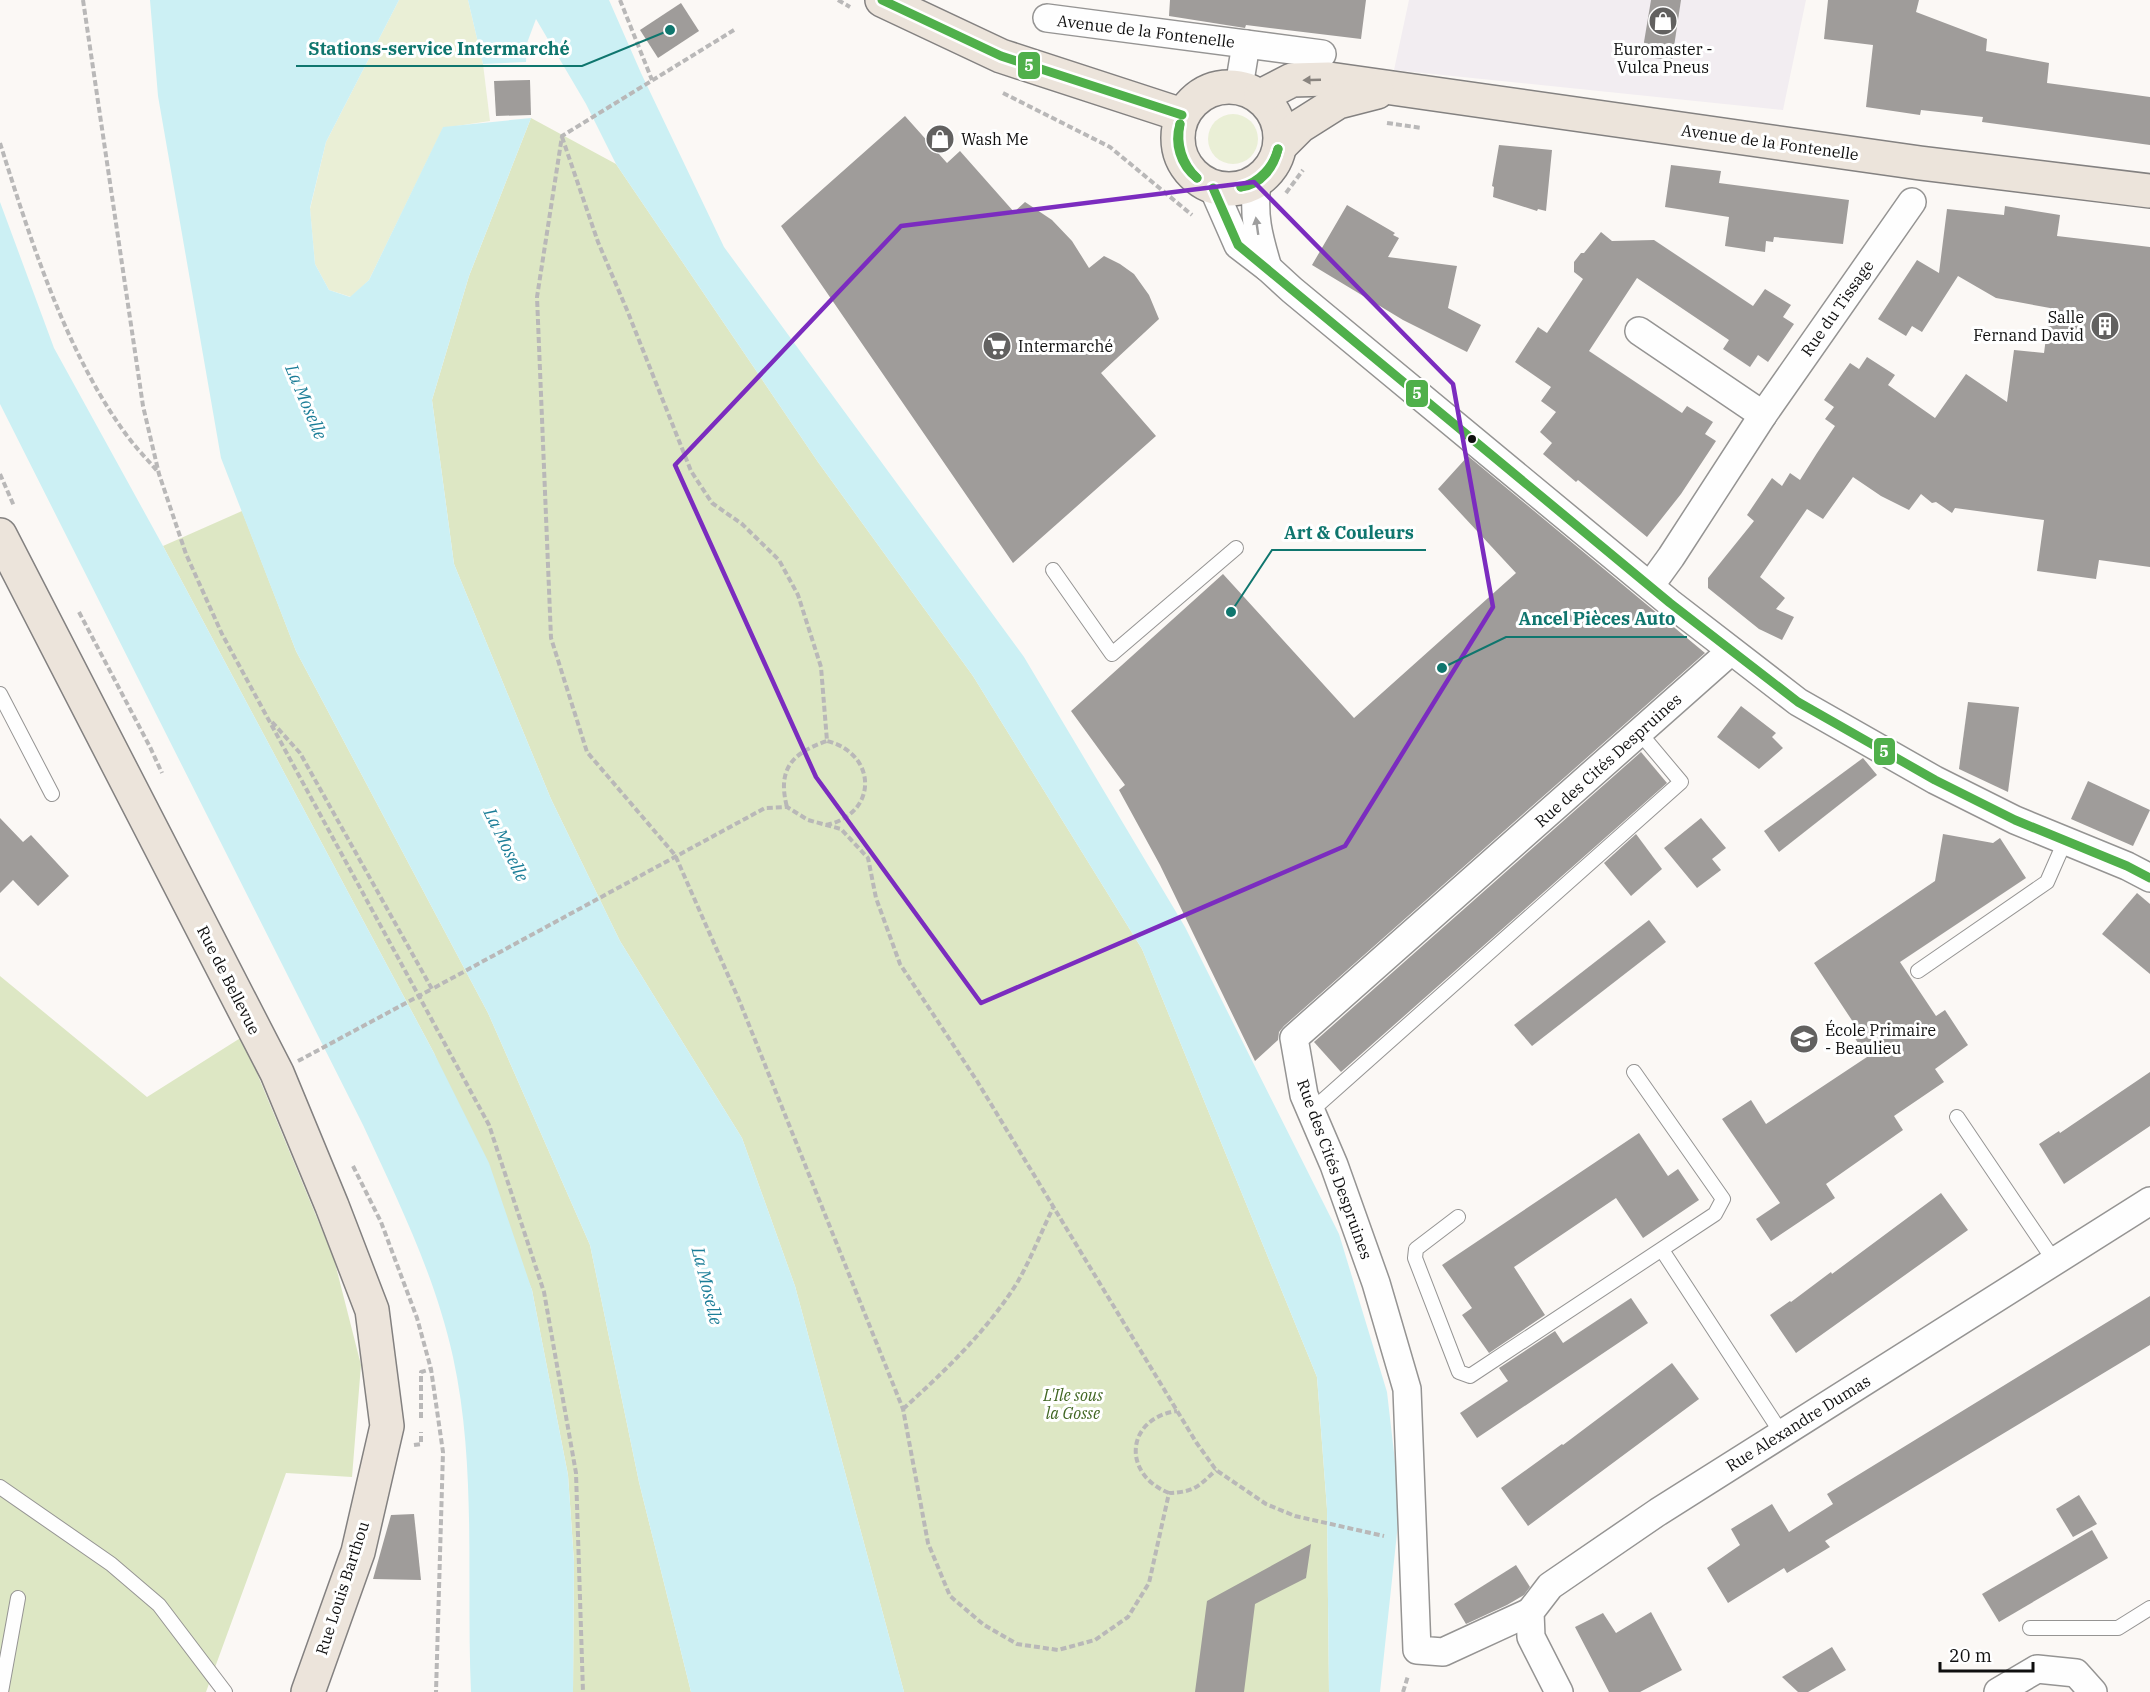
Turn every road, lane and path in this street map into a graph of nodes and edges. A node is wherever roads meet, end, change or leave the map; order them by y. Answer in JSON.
{"nodes":[{"id":1,"x":83,"y":0,"type":"edge"},
{"id":2,"x":620,"y":0,"type":"edge"},
{"id":3,"x":838,"y":0,"type":"edge"},
{"id":4,"x":870,"y":6,"type":"edge"},
{"id":5,"x":1047,"y":18,"type":"dead end"},
{"id":6,"x":734,"y":30,"type":"dead end"},
{"id":7,"x":1246,"y":44,"type":"junction"},
{"id":8,"x":1322,"y":54,"type":"dead end"},
{"id":9,"x":652,"y":80,"type":"junction"},
{"id":10,"x":1391,"y":89,"type":"junction"},
{"id":11,"x":999,"y":91,"type":"dead end"},
{"id":12,"x":1250,"y":92,"type":"junction"},
{"id":13,"x":1182,"y":116,"type":"junction"},
{"id":14,"x":1386,"y":123,"type":"dead end"},
{"id":15,"x":1433,"y":129,"type":"dead end"},
{"id":16,"x":562,"y":136,"type":"junction"},
{"id":17,"x":0,"y":143,"type":"edge"},
{"id":18,"x":1281,"y":145,"type":"junction"},
{"id":19,"x":1306,"y":166,"type":"dead end"},
{"id":20,"x":1213,"y":188,"type":"junction"},
{"id":21,"x":1271,"y":188,"type":"junction"},
{"id":22,"x":2150,"y":190,"type":"edge"},
{"id":23,"x":1912,"y":202,"type":"dead end"},
{"id":24,"x":1231,"y":234,"type":"junction"},
{"id":25,"x":1268,"y":268,"type":"junction"},
{"id":26,"x":1639,"y":331,"type":"dead end"},
{"id":27,"x":1763,"y":415,"type":"junction"},
{"id":28,"x":159,"y":474,"type":"junction"},
{"id":29,"x":0,"y":535,"type":"edge"},
{"id":30,"x":1236,"y":548,"type":"dead end"},
{"id":31,"x":1053,"y":570,"type":"dead end"},
{"id":32,"x":1650,"y":586,"type":"junction"},
{"id":33,"x":1731,"y":651,"type":"junction"},
{"id":34,"x":0,"y":693,"type":"edge"},
{"id":35,"x":268,"y":716,"type":"junction"},
{"id":36,"x":1639,"y":732,"type":"junction"},
{"id":37,"x":827,"y":741,"type":"junction"},
{"id":38,"x":52,"y":794,"type":"dead end"},
{"id":39,"x":787,"y":807,"type":"junction"},
{"id":40,"x":825,"y":825,"type":"junction"},
{"id":41,"x":2065,"y":841,"type":"junction"},
{"id":42,"x":675,"y":855,"type":"junction"},
{"id":43,"x":2150,"y":878,"type":"edge"},
{"id":44,"x":1918,"y":971,"type":"dead end"},
{"id":45,"x":432,"y":988,"type":"junction"},
{"id":46,"x":298,"y":1061,"type":"dead end"},
{"id":47,"x":1634,"y":1072,"type":"dead end"},
{"id":48,"x":1311,"y":1112,"type":"junction"},
{"id":49,"x":1958,"y":1117,"type":"dead end"},
{"id":50,"x":2150,"y":1201,"type":"edge"},
{"id":51,"x":1053,"y":1207,"type":"junction"},
{"id":52,"x":1458,"y":1217,"type":"dead end"},
{"id":53,"x":1662,"y":1250,"type":"junction"},
{"id":54,"x":2055,"y":1262,"type":"junction"},
{"id":55,"x":903,"y":1409,"type":"junction"},
{"id":56,"x":1177,"y":1410,"type":"junction"},
{"id":57,"x":1782,"y":1434,"type":"junction"},
{"id":58,"x":382,"y":1448,"type":"joint"},
{"id":59,"x":1216,"y":1470,"type":"junction"},
{"id":60,"x":0,"y":1487,"type":"edge"},
{"id":61,"x":1169,"y":1493,"type":"junction"},
{"id":62,"x":1413,"y":1543,"type":"junction"},
{"id":63,"x":18,"y":1598,"type":"dead end"},
{"id":64,"x":2150,"y":1608,"type":"edge"},
{"id":65,"x":1530,"y":1612,"type":"junction"},
{"id":66,"x":2030,"y":1628,"type":"dead end"},
{"id":67,"x":1,"y":1692,"type":"edge"},
{"id":68,"x":225,"y":1692,"type":"edge"},
{"id":69,"x":308,"y":1692,"type":"edge"},
{"id":70,"x":583,"y":1692,"type":"edge"},
{"id":71,"x":1559,"y":1692,"type":"edge"},
{"id":72,"x":1998,"y":1692,"type":"edge"},
{"id":73,"x":2092,"y":1692,"type":"edge"}],
"edges":[{"from":1,"to":28,"type":"path"},
{"from":2,"to":9,"type":"path"},
{"from":3,"to":4,"type":"path"},
{"from":4,"to":13,"type":"main road"},
{"from":5,"to":7,"type":"street","name":"Avenue de la Fontenelle"},
{"from":6,"to":9,"type":"path"},
{"from":7,"to":8,"type":"street","name":"Avenue de la Fontenelle"},
{"from":7,"to":12,"type":"street","name":"Avenue de la Fontenelle"},
{"from":9,"to":16,"type":"path"},
{"from":10,"to":12,"type":"main road","name":"Avenue de la Fontenelle","one_way":true},
{"from":10,"to":18,"type":"main road","name":"Avenue de la Fontenelle"},
{"from":10,"to":22,"type":"main road","name":"Avenue de la Fontenelle"},
{"from":11,"to":24,"type":"path"},
{"from":12,"to":13,"type":"main road"},
{"from":12,"to":18,"type":"main road"},
{"from":13,"to":20,"type":"main road"},
{"from":14,"to":15,"type":"path"},
{"from":16,"to":37,"type":"path"},
{"from":16,"to":42,"type":"path"},
{"from":17,"to":28,"type":"path"},
{"from":18,"to":21,"type":"main road"},
{"from":19,"to":21,"type":"path"},
{"from":20,"to":21,"type":"main road"},
{"from":20,"to":24,"type":"street"},
{"from":25,"to":21,"type":"street","one_way":true},
{"from":23,"to":27,"type":"street","name":"Rue du Tissage"},
{"from":24,"to":25,"type":"street"},
{"from":25,"to":32,"type":"street"},
{"from":26,"to":27,"type":"street"},
{"from":27,"to":32,"type":"street","name":"Rue du Tissage"},
{"from":28,"to":35,"type":"path"},
{"from":29,"to":58,"type":"main road","name":"Rue de Bellevue"},
{"from":30,"to":31,"type":"lane"},
{"from":32,"to":33,"type":"street"},
{"from":33,"to":36,"type":"street","name":"Rue des Cités Despruines"},
{"from":33,"to":41,"type":"street"},
{"from":34,"to":38,"type":"lane"},
{"from":35,"to":45,"type":"path"},
{"from":35,"to":70,"type":"path"},
{"from":36,"to":48,"type":"street","name":"Rue des Cités Despruines"},
{"from":36,"to":48,"type":"lane"},
{"from":37,"to":39,"type":"path"},
{"from":37,"to":40,"type":"path"},
{"from":39,"to":40,"type":"path"},
{"from":39,"to":42,"type":"path"},
{"from":40,"to":51,"type":"path"},
{"from":41,"to":43,"type":"street"},
{"from":41,"to":44,"type":"lane"},
{"from":42,"to":45,"type":"path"},
{"from":42,"to":55,"type":"path"},
{"from":45,"to":46,"type":"path","bridge":true},
{"from":47,"to":53,"type":"lane"},
{"from":48,"to":62,"type":"street","name":"Rue des Cités Despruines"},
{"from":49,"to":54,"type":"lane"},
{"from":50,"to":54,"type":"street","name":"Rue Alexandre Dumas"},
{"from":51,"to":55,"type":"path"},
{"from":51,"to":56,"type":"path"},
{"from":52,"to":53,"type":"lane"},
{"from":53,"to":57,"type":"lane"},
{"from":54,"to":57,"type":"street","name":"Rue Alexandre Dumas"},
{"from":55,"to":61,"type":"path"},
{"from":56,"to":59,"type":"path"},
{"from":56,"to":61,"type":"path"},
{"from":57,"to":65,"type":"street","name":"Rue Alexandre Dumas"},
{"from":58,"to":69,"type":"main road","name":"Rue Louis Barthou"},
{"from":59,"to":61,"type":"path"},
{"from":59,"to":62,"type":"path"},
{"from":60,"to":68,"type":"lane"},
{"from":62,"to":65,"type":"street","name":"Rue des Cités Despruines"},
{"from":63,"to":67,"type":"lane"},
{"from":64,"to":66,"type":"lane"},
{"from":65,"to":71,"type":"street"},
{"from":72,"to":73,"type":"street"}]}
